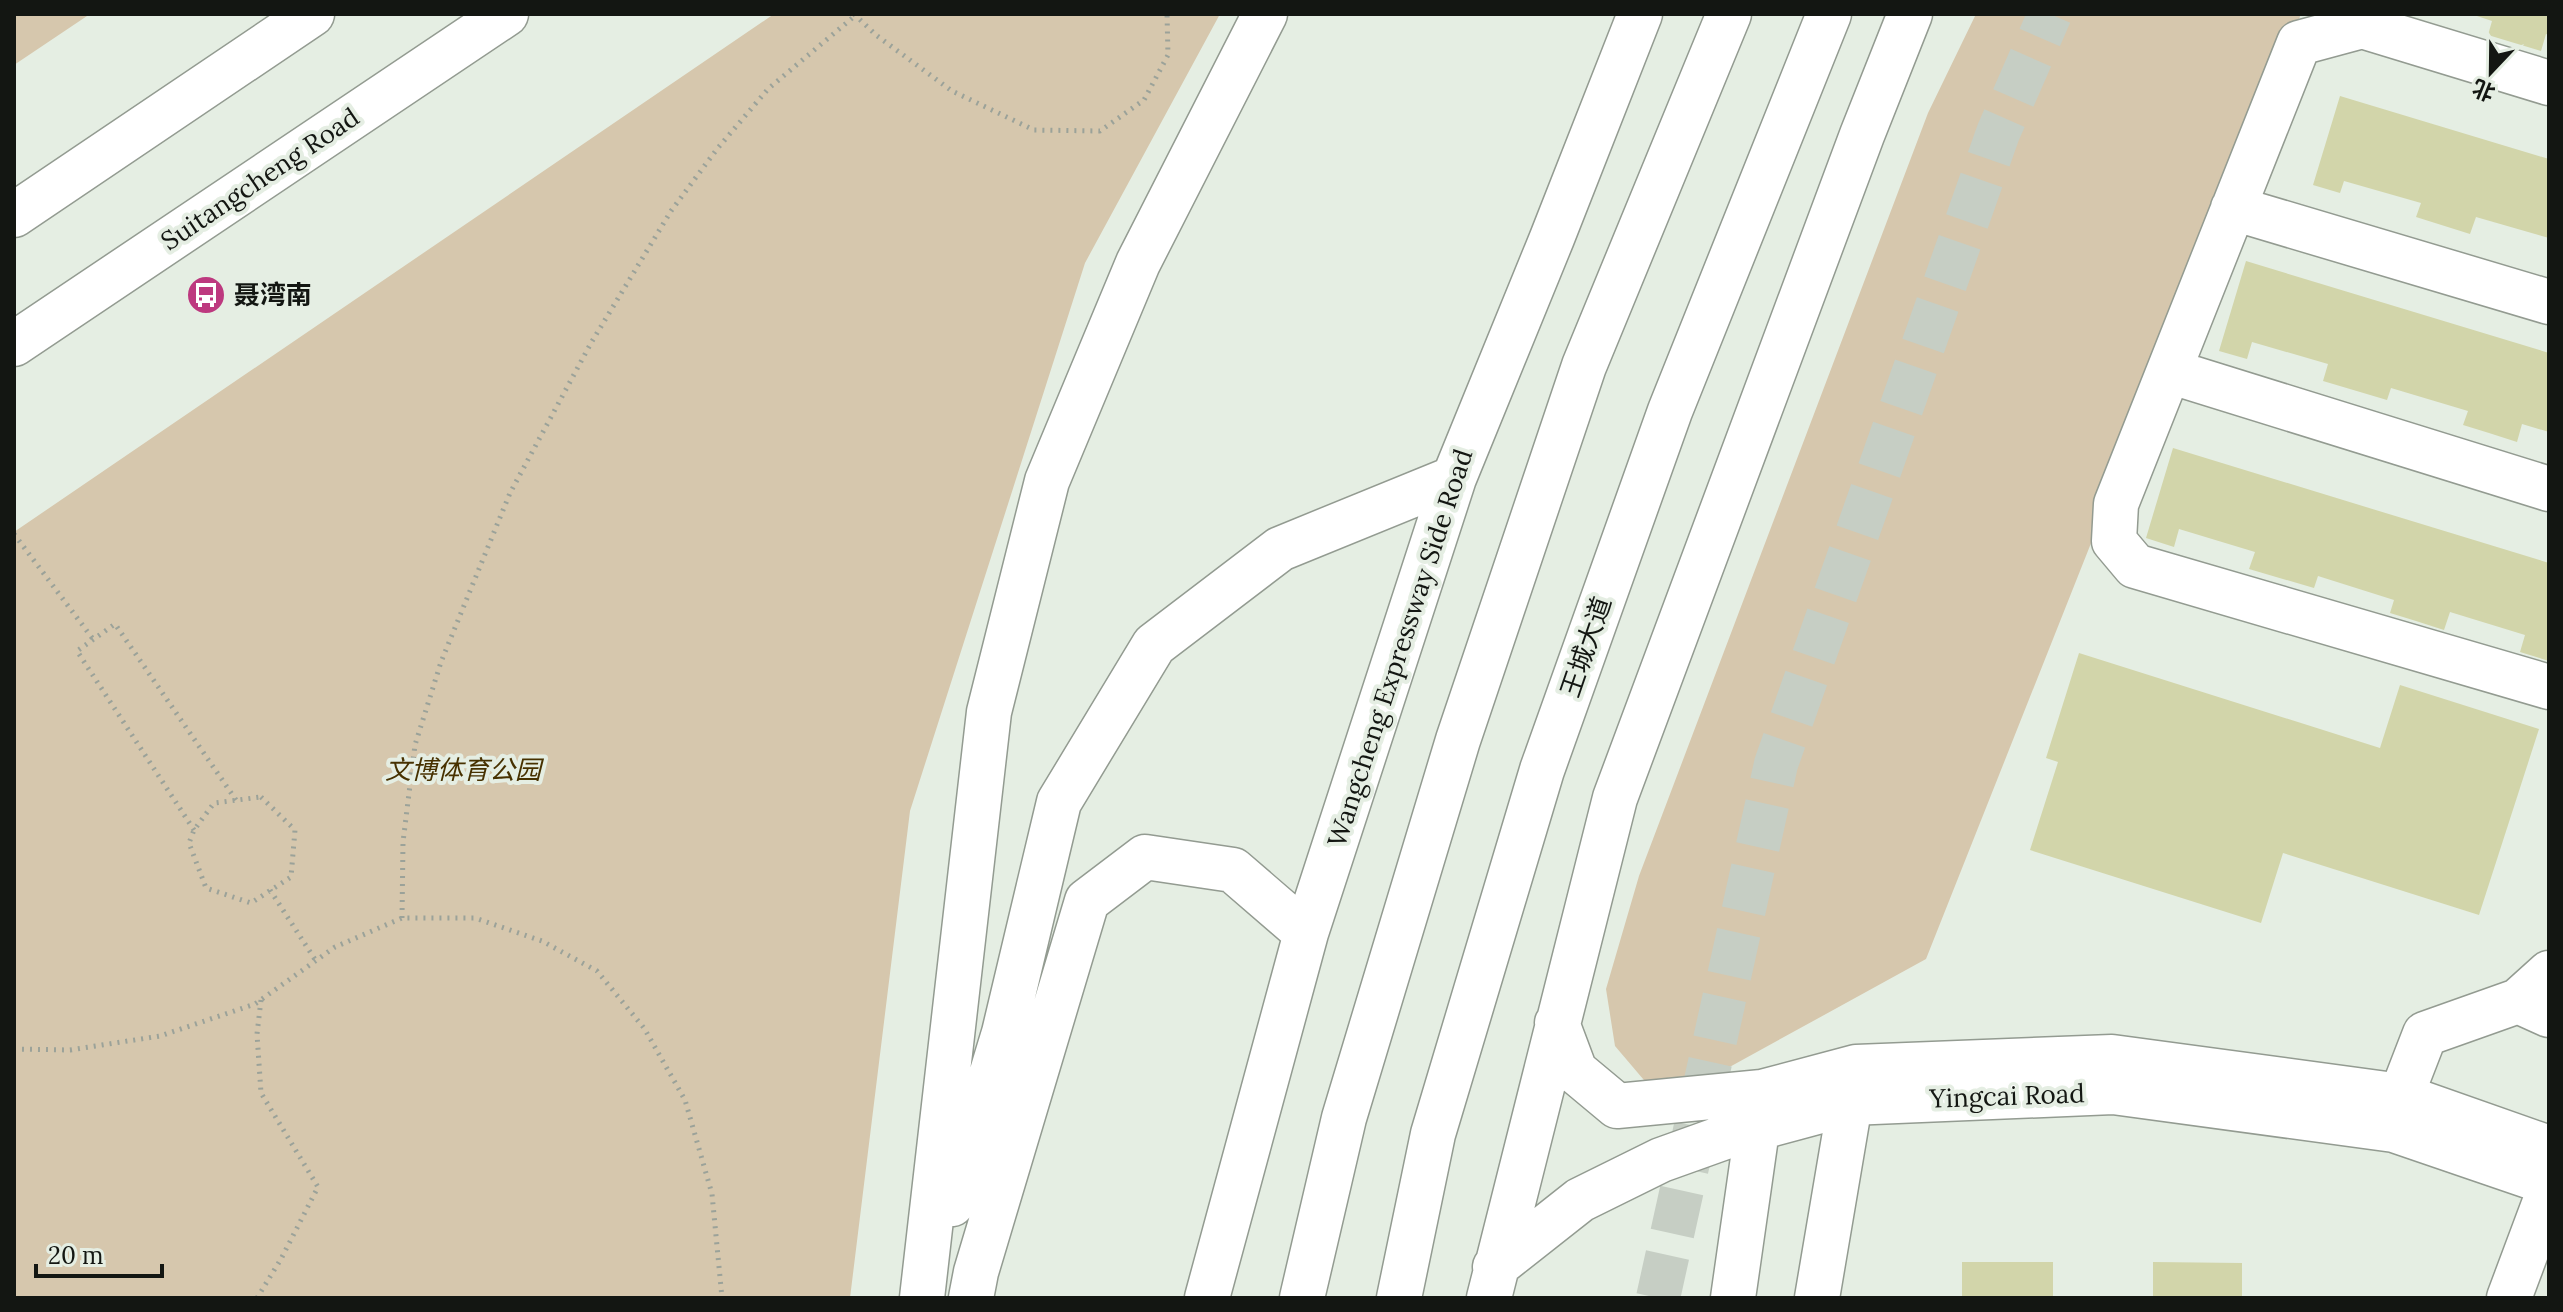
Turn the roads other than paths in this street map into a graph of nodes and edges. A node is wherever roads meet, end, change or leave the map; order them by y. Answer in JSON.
{"nodes":[{"id":1,"x":312,"y":14,"type":"edge"},
{"id":2,"x":506,"y":14,"type":"edge"},
{"id":3,"x":1265,"y":14,"type":"edge"},
{"id":4,"x":1640,"y":14,"type":"edge"},
{"id":5,"x":1729,"y":14,"type":"edge"},
{"id":6,"x":1829,"y":14,"type":"edge"},
{"id":7,"x":1910,"y":14,"type":"edge"},
{"id":8,"x":2549,"y":83,"type":"edge"},
{"id":9,"x":2233,"y":208,"type":"junction"},
{"id":10,"x":14,"y":215,"type":"edge"},
{"id":11,"x":2549,"y":302,"type":"edge"},
{"id":12,"x":14,"y":344,"type":"edge"},
{"id":13,"x":2169,"y":371,"type":"junction"},
{"id":14,"x":1454,"y":478,"type":"junction"},
{"id":15,"x":2549,"y":489,"type":"edge"},
{"id":16,"x":2549,"y":687,"type":"edge"},
{"id":17,"x":1306,"y":933,"type":"junction"},
{"id":18,"x":2539,"y":996,"type":"edge"},
{"id":19,"x":1557,"y":1023,"type":"junction"},
{"id":20,"x":1853,"y":1085,"type":"junction"},
{"id":21,"x":2401,"y":1096,"type":"junction"},
{"id":22,"x":1760,"y":1111,"type":"junction"},
{"id":23,"x":2549,"y":1148,"type":"edge"},
{"id":24,"x":2549,"y":1183,"type":"edge"},
{"id":25,"x":2549,"y":1191,"type":"edge"},
{"id":26,"x":1492,"y":1283,"type":"edge"},
{"id":27,"x":922,"y":1298,"type":"edge"},
{"id":28,"x":971,"y":1298,"type":"edge"},
{"id":29,"x":1207,"y":1298,"type":"edge"},
{"id":30,"x":1302,"y":1298,"type":"edge"},
{"id":31,"x":1399,"y":1298,"type":"edge"},
{"id":32,"x":1733,"y":1298,"type":"edge"},
{"id":33,"x":1817,"y":1298,"type":"edge"},
{"id":34,"x":2509,"y":1298,"type":"edge"}],
"edges":[{"from":1,"to":10,"type":"main road"},
{"from":2,"to":12,"type":"main road","name":"Suitangcheng Road"},
{"from":3,"to":27,"type":"main road"},
{"from":4,"to":14,"type":"main road","name":"Wangcheng Expressway Side Road"},
{"from":5,"to":30,"type":"main road"},
{"from":6,"to":31,"type":"main road","name":"王城大道"},
{"from":7,"to":19,"type":"main road"},
{"from":8,"to":9,"type":"main road"},
{"from":9,"to":11,"type":"main road"},
{"from":9,"to":13,"type":"main road"},
{"from":13,"to":15,"type":"main road"},
{"from":13,"to":16,"type":"main road"},
{"from":14,"to":17,"type":"main road","name":"Wangcheng Expressway Side Road"},
{"from":14,"to":27,"type":"main road"},
{"from":17,"to":28,"type":"main road"},
{"from":17,"to":29,"type":"main road","name":"Wangcheng Expressway Side Road"},
{"from":18,"to":21,"type":"main road"},
{"from":19,"to":22,"type":"main road"},
{"from":19,"to":26,"type":"main road"},
{"from":20,"to":21,"type":"main road","name":"Yingcai Road"},
{"from":20,"to":22,"type":"main road","name":"Yingcai Road"},
{"from":20,"to":24,"type":"main road","name":"Yingcai Road"},
{"from":20,"to":33,"type":"main road"},
{"from":21,"to":23,"type":"main road","name":"Yingcai Road"},
{"from":22,"to":26,"type":"main road","name":"Yingcai Road"},
{"from":22,"to":32,"type":"main road"},
{"from":25,"to":34,"type":"main road"}]}
